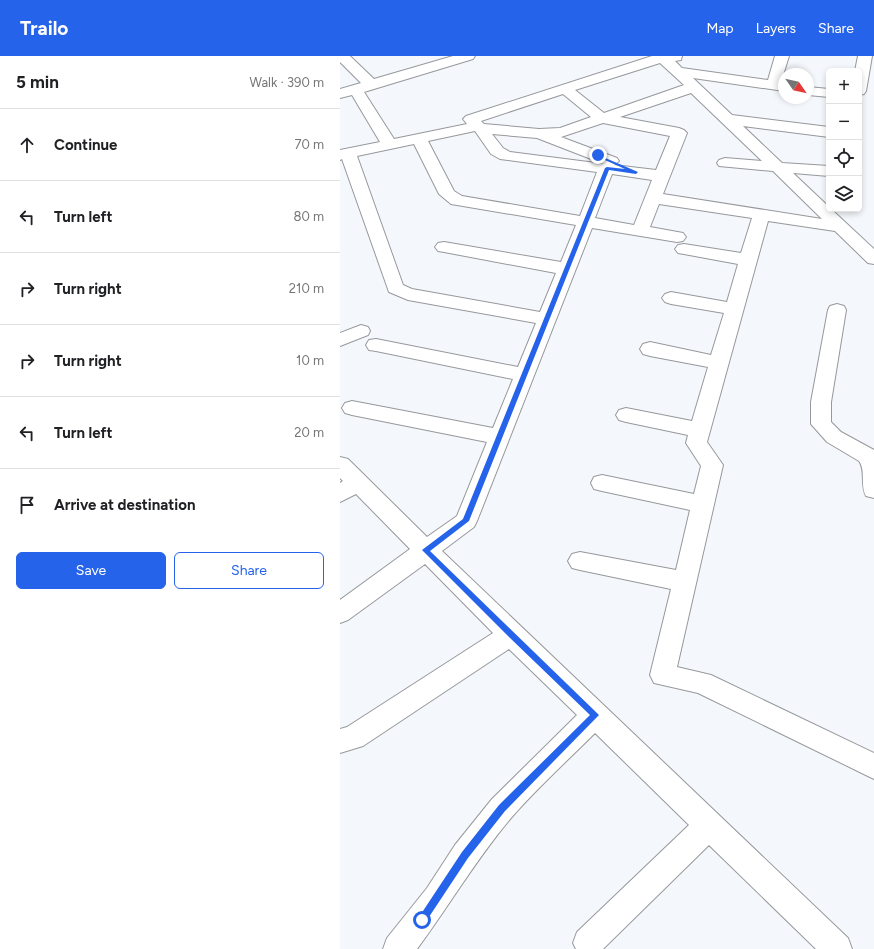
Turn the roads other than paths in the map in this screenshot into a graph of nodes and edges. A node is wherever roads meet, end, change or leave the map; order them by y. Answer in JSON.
{"nodes":[{"id":1,"x":342,"y":56,"type":"edge"},
{"id":2,"x":468,"y":56,"type":"edge"},
{"id":3,"x":681,"y":56,"type":"edge"},
{"id":4,"x":782,"y":56,"type":"edge"},
{"id":5,"x":865,"y":56,"type":"edge"},
{"id":6,"x":662,"y":57,"type":"edge"},
{"id":7,"x":780,"y":68,"type":"edge"},
{"id":8,"x":678,"y":72,"type":"junction"},
{"id":9,"x":862,"y":74,"type":"edge"},
{"id":10,"x":371,"y":85,"type":"junction"},
{"id":11,"x":778,"y":86,"type":"edge"},
{"id":12,"x":693,"y":87,"type":"junction"},
{"id":13,"x":355,"y":89,"type":"junction"},
{"id":14,"x":565,"y":89,"type":"junction"},
{"id":15,"x":814,"y":91,"type":"edge"},
{"id":16,"x":826,"y":93,"type":"edge"},
{"id":17,"x":340,"y":94,"type":"edge"},
{"id":18,"x":601,"y":118,"type":"junction"},
{"id":19,"x":728,"y":119,"type":"junction"},
{"id":20,"x":479,"y":127,"type":"junction"},
{"id":21,"x":826,"y":132,"type":"edge"},
{"id":22,"x":539,"y":134,"type":"junction"},
{"id":23,"x":419,"y":138,"type":"junction"},
{"id":24,"x":390,"y":144,"type":"junction"},
{"id":25,"x":344,"y":154,"type":"edge"},
{"id":26,"x":725,"y":163,"type":"dead end"},
{"id":27,"x":778,"y":167,"type":"junction"},
{"id":28,"x":607,"y":168,"type":"junction"},
{"id":29,"x":826,"y":171,"type":"edge"},
{"id":30,"x":636,"y":172,"type":"junction"},
{"id":31,"x":662,"y":176,"type":"junction"},
{"id":32,"x":654,"y":198,"type":"junction"},
{"id":33,"x":761,"y":215,"type":"junction"},
{"id":34,"x":586,"y":222,"type":"junction"},
{"id":35,"x":840,"y":227,"type":"junction"},
{"id":36,"x":640,"y":231,"type":"junction"},
{"id":37,"x":444,"y":247,"type":"dead end"},
{"id":38,"x":874,"y":259,"type":"edge"},
{"id":39,"x":748,"y":260,"type":"junction"},
{"id":40,"x":567,"y":269,"type":"junction"},
{"id":41,"x":671,"y":298,"type":"dead end"},
{"id":42,"x":734,"y":309,"type":"junction"},
{"id":43,"x":838,"y":310,"type":"dead end"},
{"id":44,"x":547,"y":319,"type":"junction"},
{"id":45,"x":361,"y":332,"type":"dead end"},
{"id":46,"x":340,"y":340,"type":"edge"},
{"id":47,"x":376,"y":346,"type":"dead end"},
{"id":48,"x":650,"y":349,"type":"dead end"},
{"id":49,"x":719,"y":363,"type":"junction"},
{"id":50,"x":524,"y":375,"type":"junction"},
{"id":51,"x":352,"y":408,"type":"dead end"},
{"id":52,"x":626,"y":415,"type":"dead end"},
{"id":53,"x":700,"y":430,"type":"junction"},
{"id":54,"x":500,"y":437,"type":"junction"},
{"id":55,"x":346,"y":480,"type":"edge"},
{"id":56,"x":602,"y":483,"type":"dead end"},
{"id":57,"x":874,"y":490,"type":"edge"},
{"id":58,"x":703,"y":504,"type":"junction"},
{"id":59,"x":426,"y":550,"type":"junction"},
{"id":60,"x":580,"y":561,"type":"dead end"},
{"id":61,"x":685,"y":582,"type":"junction"},
{"id":62,"x":341,"y":610,"type":"edge"},
{"id":63,"x":511,"y":635,"type":"junction"},
{"id":64,"x":595,"y":715,"type":"junction"},
{"id":65,"x":340,"y":741,"type":"edge"},
{"id":66,"x":874,"y":766,"type":"edge"},
{"id":67,"x":709,"y":825,"type":"junction"},
{"id":68,"x":588,"y":943,"type":"dead end"},
{"id":69,"x":398,"y":949,"type":"edge"},
{"id":70,"x":837,"y":949,"type":"edge"}],
"edges":[{"from":1,"to":10,"type":"street"},
{"from":2,"to":10,"type":"street"},
{"from":3,"to":6,"type":"street"},
{"from":4,"to":7,"type":"street"},
{"from":5,"to":9,"type":"street"},
{"from":6,"to":8,"type":"street"},
{"from":6,"to":14,"type":"street"},
{"from":8,"to":11,"type":"street"},
{"from":8,"to":12,"type":"street"},
{"from":10,"to":13,"type":"street"},
{"from":12,"to":18,"type":"street"},
{"from":12,"to":19,"type":"street"},
{"from":13,"to":17,"type":"street"},
{"from":13,"to":24,"type":"street"},
{"from":14,"to":18,"type":"street"},
{"from":14,"to":20,"type":"street"},
{"from":15,"to":16,"type":"street"},
{"from":18,"to":22,"type":"street"},
{"from":18,"to":31,"type":"street"},
{"from":19,"to":21,"type":"street"},
{"from":19,"to":27,"type":"street"},
{"from":20,"to":22,"type":"street"},
{"from":20,"to":23,"type":"street"},
{"from":20,"to":28,"type":"street"},
{"from":22,"to":30,"type":"street"},
{"from":23,"to":24,"type":"street"},
{"from":23,"to":34,"type":"street"},
{"from":24,"to":25,"type":"street"},
{"from":25,"to":44,"type":"street"},
{"from":26,"to":27,"type":"street"},
{"from":27,"to":29,"type":"street"},
{"from":27,"to":35,"type":"street"},
{"from":28,"to":30,"type":"street"},
{"from":28,"to":34,"type":"street"},
{"from":30,"to":31,"type":"street"},
{"from":31,"to":32,"type":"street"},
{"from":32,"to":33,"type":"street"},
{"from":32,"to":36,"type":"street"},
{"from":33,"to":35,"type":"street"},
{"from":33,"to":39,"type":"street"},
{"from":34,"to":36,"type":"street"},
{"from":34,"to":40,"type":"street"},
{"from":35,"to":38,"type":"street"},
{"from":36,"to":39,"type":"street"},
{"from":37,"to":40,"type":"street"},
{"from":39,"to":42,"type":"street"},
{"from":40,"to":44,"type":"street"},
{"from":41,"to":42,"type":"street"},
{"from":42,"to":49,"type":"street"},
{"from":43,"to":57,"type":"street"},
{"from":44,"to":50,"type":"street"},
{"from":45,"to":46,"type":"street"},
{"from":47,"to":50,"type":"street"},
{"from":48,"to":49,"type":"street"},
{"from":49,"to":53,"type":"street"},
{"from":50,"to":54,"type":"street"},
{"from":51,"to":54,"type":"street"},
{"from":52,"to":53,"type":"street"},
{"from":53,"to":58,"type":"street"},
{"from":54,"to":59,"type":"street"},
{"from":55,"to":59,"type":"street"},
{"from":56,"to":58,"type":"street"},
{"from":58,"to":61,"type":"street"},
{"from":59,"to":62,"type":"street"},
{"from":59,"to":63,"type":"street"},
{"from":60,"to":61,"type":"street"},
{"from":61,"to":66,"type":"street"},
{"from":63,"to":64,"type":"street"},
{"from":63,"to":65,"type":"street"},
{"from":64,"to":67,"type":"street"},
{"from":64,"to":69,"type":"street"},
{"from":67,"to":68,"type":"street"},
{"from":67,"to":70,"type":"street"}]}
